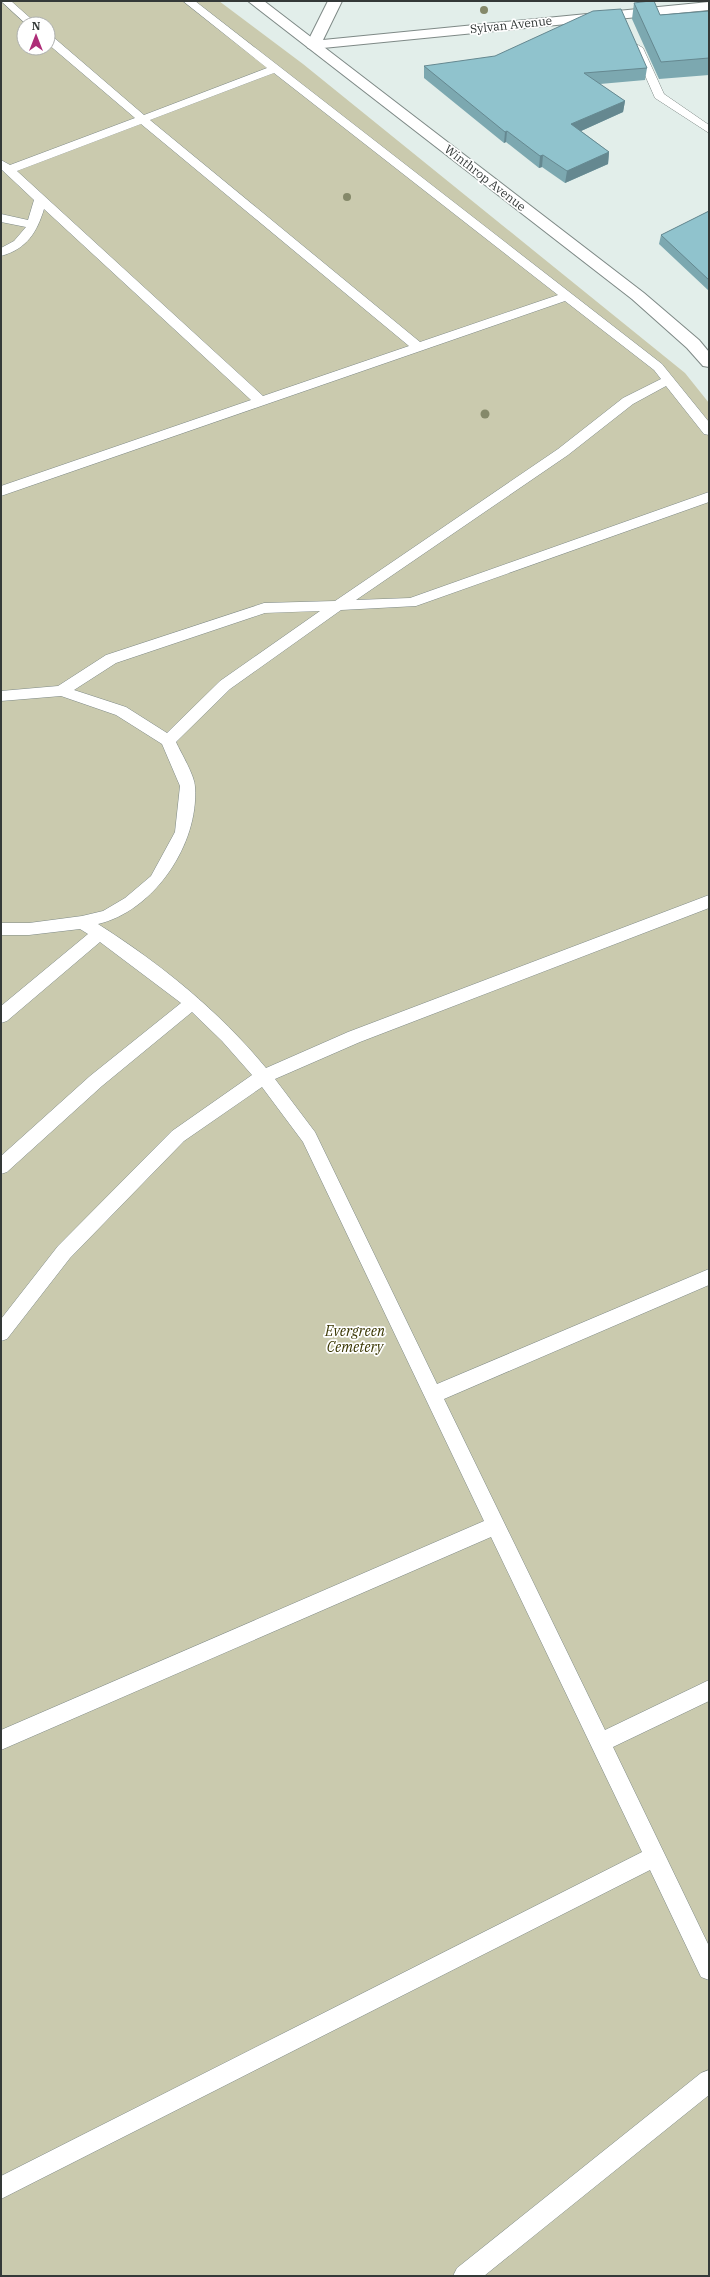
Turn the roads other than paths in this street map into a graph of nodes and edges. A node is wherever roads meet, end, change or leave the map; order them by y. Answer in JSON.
{"nodes":[{"id":1,"x":5,"y":1,"type":"edge"},
{"id":2,"x":188,"y":1,"type":"edge"},
{"id":3,"x":255,"y":1,"type":"edge"},
{"id":4,"x":335,"y":1,"type":"edge"},
{"id":5,"x":709,"y":6,"type":"edge"},
{"id":6,"x":23,"y":16,"type":"edge"},
{"id":7,"x":632,"y":36,"type":"edge"},
{"id":8,"x":56,"y":45,"type":"edge"},
{"id":9,"x":313,"y":45,"type":"junction"},
{"id":10,"x":275,"y":69,"type":"junction"},
{"id":11,"x":142,"y":119,"type":"junction"},
{"id":12,"x":709,"y":130,"type":"edge"},
{"id":13,"x":5,"y":166,"type":"edge"},
{"id":14,"x":40,"y":199,"type":"junction"},
{"id":15,"x":1,"y":218,"type":"edge"},
{"id":16,"x":34,"y":225,"type":"junction"},
{"id":17,"x":1,"y":252,"type":"edge"},
{"id":18,"x":567,"y":296,"type":"junction"},
{"id":19,"x":417,"y":346,"type":"junction"},
{"id":20,"x":709,"y":362,"type":"edge"},
{"id":21,"x":668,"y":380,"type":"junction"},
{"id":22,"x":260,"y":401,"type":"junction"},
{"id":23,"x":709,"y":430,"type":"edge"},
{"id":24,"x":3,"y":487,"type":"edge"},
{"id":25,"x":709,"y":497,"type":"edge"},
{"id":26,"x":339,"y":605,"type":"junction"},
{"id":27,"x":61,"y":690,"type":"junction"},
{"id":28,"x":1,"y":696,"type":"edge"},
{"id":29,"x":168,"y":741,"type":"junction"},
{"id":30,"x":709,"y":901,"type":"edge"},
{"id":31,"x":82,"y":922,"type":"junction"},
{"id":32,"x":1,"y":929,"type":"edge"},
{"id":33,"x":100,"y":933,"type":"junction"},
{"id":34,"x":192,"y":1003,"type":"junction"},
{"id":35,"x":1,"y":1016,"type":"edge"},
{"id":36,"x":263,"y":1077,"type":"junction"},
{"id":37,"x":1,"y":1167,"type":"edge"},
{"id":38,"x":709,"y":1277,"type":"edge"},
{"id":39,"x":1,"y":1332,"type":"edge"},
{"id":40,"x":433,"y":1395,"type":"junction"},
{"id":41,"x":496,"y":1525,"type":"junction"},
{"id":42,"x":709,"y":1690,"type":"edge"},
{"id":43,"x":1,"y":1740,"type":"edge"},
{"id":44,"x":600,"y":1743,"type":"junction"},
{"id":45,"x":654,"y":1856,"type":"junction"},
{"id":46,"x":709,"y":1969,"type":"edge"},
{"id":47,"x":709,"y":2081,"type":"edge"},
{"id":48,"x":1,"y":2188,"type":"edge"},
{"id":49,"x":465,"y":2276,"type":"edge"}],
"edges":[{"from":1,"to":6,"type":"lane"},
{"from":2,"to":10,"type":"lane"},
{"from":3,"to":9,"type":"main road","name":"Winthrop Avenue"},
{"from":4,"to":9,"type":"main road"},
{"from":5,"to":9,"type":"main road","name":"Sylvan Avenue"},
{"from":7,"to":12,"type":"lane"},
{"from":8,"to":11,"type":"lane"},
{"from":9,"to":20,"type":"main road","name":"Winthrop Avenue"},
{"from":10,"to":11,"type":"lane"},
{"from":10,"to":18,"type":"lane"},
{"from":11,"to":13,"type":"lane"},
{"from":11,"to":19,"type":"lane"},
{"from":13,"to":14,"type":"lane"},
{"from":14,"to":16,"type":"lane"},
{"from":14,"to":22,"type":"lane"},
{"from":15,"to":16,"type":"lane"},
{"from":16,"to":17,"type":"lane"},
{"from":18,"to":19,"type":"lane"},
{"from":18,"to":21,"type":"lane"},
{"from":19,"to":22,"type":"lane"},
{"from":21,"to":23,"type":"lane"},
{"from":21,"to":26,"type":"lane"},
{"from":22,"to":24,"type":"lane"},
{"from":25,"to":26,"type":"lane"},
{"from":26,"to":27,"type":"lane"},
{"from":26,"to":29,"type":"lane"},
{"from":27,"to":28,"type":"lane"},
{"from":27,"to":29,"type":"lane"},
{"from":29,"to":31,"type":"lane"},
{"from":30,"to":36,"type":"lane"},
{"from":31,"to":32,"type":"lane"},
{"from":31,"to":33,"type":"lane"},
{"from":33,"to":34,"type":"lane"},
{"from":33,"to":35,"type":"lane"},
{"from":34,"to":36,"type":"lane"},
{"from":34,"to":37,"type":"lane"},
{"from":36,"to":39,"type":"lane"},
{"from":36,"to":40,"type":"lane"},
{"from":38,"to":40,"type":"lane"},
{"from":40,"to":41,"type":"lane"},
{"from":41,"to":43,"type":"lane"},
{"from":41,"to":44,"type":"lane"},
{"from":42,"to":44,"type":"lane"},
{"from":44,"to":45,"type":"lane"},
{"from":45,"to":46,"type":"lane"},
{"from":45,"to":48,"type":"lane"},
{"from":47,"to":49,"type":"lane"}]}
